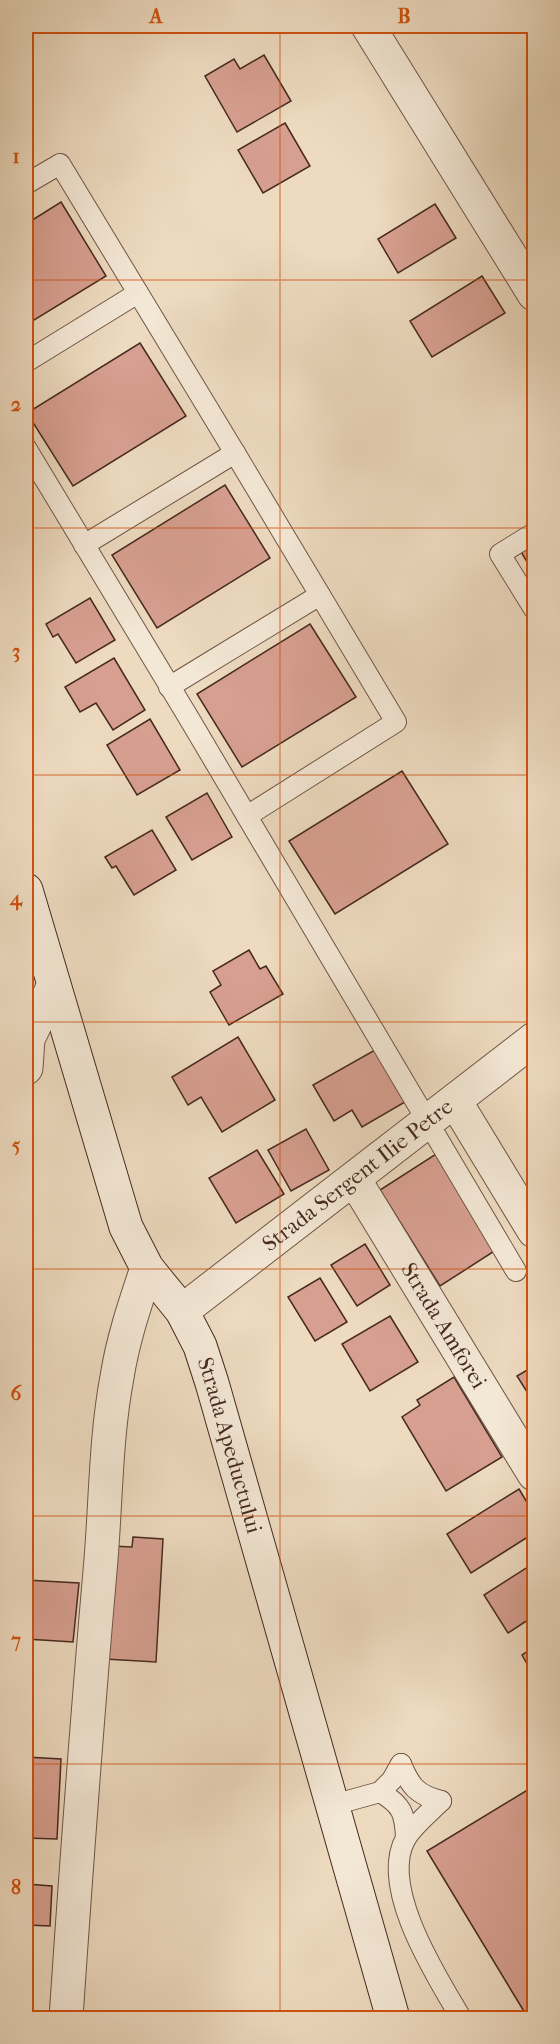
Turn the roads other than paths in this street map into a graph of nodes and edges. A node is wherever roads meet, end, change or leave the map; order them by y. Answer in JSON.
{"nodes":[{"id":1,"x":368,"y":26,"type":"edge"},
{"id":2,"x":26,"y":184,"type":"edge"},
{"id":3,"x":138,"y":293,"type":"junction"},
{"id":4,"x":534,"y":294,"type":"edge"},
{"id":5,"x":26,"y":362,"type":"edge"},
{"id":6,"x":26,"y":448,"type":"edge"},
{"id":7,"x":235,"y":453,"type":"junction"},
{"id":8,"x":534,"y":533,"type":"edge"},
{"id":9,"x":84,"y":545,"type":"junction"},
{"id":10,"x":320,"y":596,"type":"junction"},
{"id":11,"x":534,"y":609,"type":"edge"},
{"id":12,"x":169,"y":687,"type":"junction"},
{"id":13,"x":247,"y":816,"type":"junction"},
{"id":14,"x":26,"y":890,"type":"edge"},
{"id":15,"x":54,"y":984,"type":"junction"},
{"id":16,"x":534,"y":1039,"type":"edge"},
{"id":17,"x":26,"y":1068,"type":"edge"},
{"id":18,"x":454,"y":1101,"type":"junction"},
{"id":19,"x":428,"y":1122,"type":"junction"},
{"id":20,"x":354,"y":1179,"type":"junction"},
{"id":21,"x":534,"y":1231,"type":"edge"},
{"id":22,"x":147,"y":1268,"type":"junction"},
{"id":23,"x":516,"y":1271,"type":"dead end"},
{"id":24,"x":182,"y":1311,"type":"junction"},
{"id":25,"x":534,"y":1474,"type":"edge"},
{"id":26,"x":380,"y":1792,"type":"junction"},
{"id":27,"x":333,"y":1805,"type":"junction"},
{"id":28,"x":406,"y":1838,"type":"junction"},
{"id":29,"x":66,"y":2019,"type":"edge"},
{"id":30,"x":393,"y":2019,"type":"edge"},
{"id":31,"x":461,"y":2019,"type":"edge"}],
"edges":[{"from":1,"to":4,"type":"street"},
{"from":2,"to":3,"type":"lane"},
{"from":3,"to":5,"type":"lane"},
{"from":3,"to":7,"type":"lane"},
{"from":6,"to":9,"type":"lane"},
{"from":7,"to":9,"type":"lane"},
{"from":7,"to":10,"type":"lane"},
{"from":8,"to":11,"type":"lane"},
{"from":9,"to":12,"type":"lane"},
{"from":10,"to":12,"type":"lane"},
{"from":10,"to":13,"type":"lane"},
{"from":12,"to":13,"type":"lane"},
{"from":13,"to":19,"type":"lane"},
{"from":14,"to":15,"type":"street","name":"Strada Apeductului"},
{"from":15,"to":17,"type":"street"},
{"from":15,"to":22,"type":"street","name":"Strada Apeductului"},
{"from":16,"to":18,"type":"street","name":"Strada Sergent Ilie Petre"},
{"from":18,"to":19,"type":"street","name":"Strada Sergent Ilie Petre"},
{"from":18,"to":21,"type":"street"},
{"from":19,"to":20,"type":"street","name":"Strada Sergent Ilie Petre"},
{"from":19,"to":23,"type":"lane"},
{"from":20,"to":24,"type":"street","name":"Strada Sergent Ilie Petre"},
{"from":20,"to":25,"type":"street","name":"Strada Amforei"},
{"from":22,"to":24,"type":"street","name":"Strada Apeductului"},
{"from":22,"to":29,"type":"street"},
{"from":24,"to":27,"type":"street","name":"Strada Apeductului"},
{"from":26,"to":27,"type":"lane"},
{"from":26,"to":28,"type":"lane"},
{"from":26,"to":28,"type":"lane"},
{"from":27,"to":30,"type":"street","name":"Strada Apeductului"},
{"from":28,"to":31,"type":"lane"}]}
